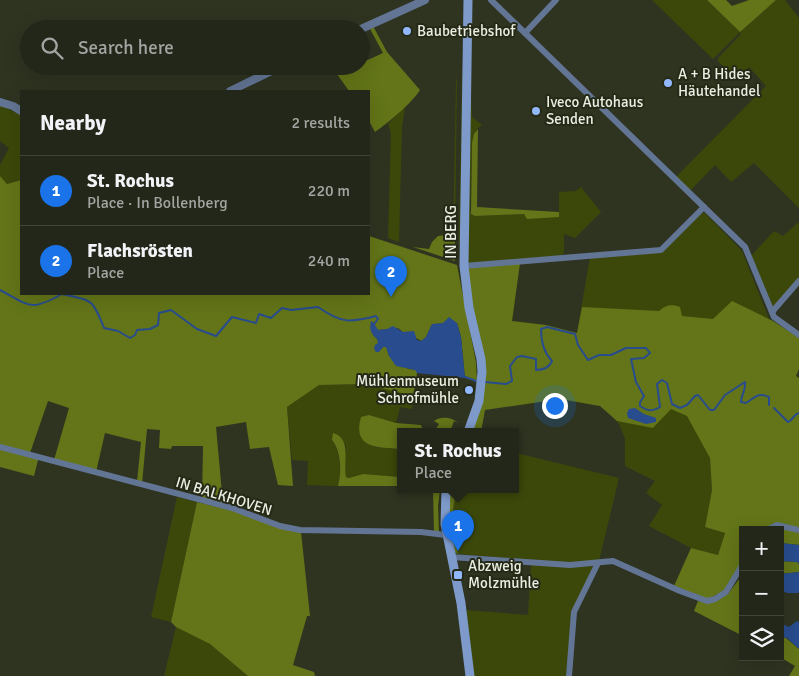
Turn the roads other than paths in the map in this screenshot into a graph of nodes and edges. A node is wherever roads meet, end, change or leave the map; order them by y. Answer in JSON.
{"nodes":[{"id":1,"x":425,"y":0,"type":"edge"},
{"id":2,"x":468,"y":0,"type":"edge"},
{"id":3,"x":491,"y":0,"type":"edge"},
{"id":4,"x":556,"y":0,"type":"edge"},
{"id":5,"x":370,"y":25,"type":"edge"},
{"id":6,"x":525,"y":32,"type":"junction"},
{"id":7,"x":263,"y":75,"type":"edge"},
{"id":8,"x":232,"y":90,"type":"edge"},
{"id":9,"x":0,"y":102,"type":"edge"},
{"id":10,"x":20,"y":110,"type":"edge"},
{"id":11,"x":704,"y":207,"type":"junction"},
{"id":12,"x":464,"y":266,"type":"junction"},
{"id":13,"x":799,"y":281,"type":"edge"},
{"id":14,"x":772,"y":312,"type":"junction"},
{"id":15,"x":799,"y":334,"type":"edge"},
{"id":16,"x":469,"y":428,"type":"edge"},
{"id":17,"x":0,"y":447,"type":"edge"},
{"id":18,"x":446,"y":493,"type":"edge"},
{"id":19,"x":784,"y":527,"type":"edge"},
{"id":20,"x":799,"y":530,"type":"edge"},
{"id":21,"x":446,"y":535,"type":"junction"},
{"id":22,"x":451,"y":557,"type":"junction"},
{"id":23,"x":598,"y":563,"type":"junction"},
{"id":24,"x":739,"y":571,"type":"edge"},
{"id":25,"x":470,"y":676,"type":"edge"},
{"id":26,"x":569,"y":676,"type":"edge"}],
"edges":[{"from":1,"to":5,"type":"street"},
{"from":2,"to":12,"type":"main road","name":"IN BERG"},
{"from":3,"to":6,"type":"street"},
{"from":4,"to":6,"type":"street"},
{"from":6,"to":11,"type":"street"},
{"from":7,"to":8,"type":"street"},
{"from":9,"to":10,"type":"street"},
{"from":11,"to":12,"type":"street","name":"IN BERG"},
{"from":11,"to":14,"type":"street"},
{"from":12,"to":16,"type":"main road"},
{"from":13,"to":14,"type":"street"},
{"from":14,"to":15,"type":"street"},
{"from":17,"to":21,"type":"street","name":"IN BALKHOVEN"},
{"from":18,"to":21,"type":"main road"},
{"from":19,"to":20,"type":"street"},
{"from":21,"to":22,"type":"main road"},
{"from":22,"to":23,"type":"street"},
{"from":22,"to":25,"type":"main road"},
{"from":23,"to":24,"type":"street"},
{"from":23,"to":26,"type":"street"}]}
